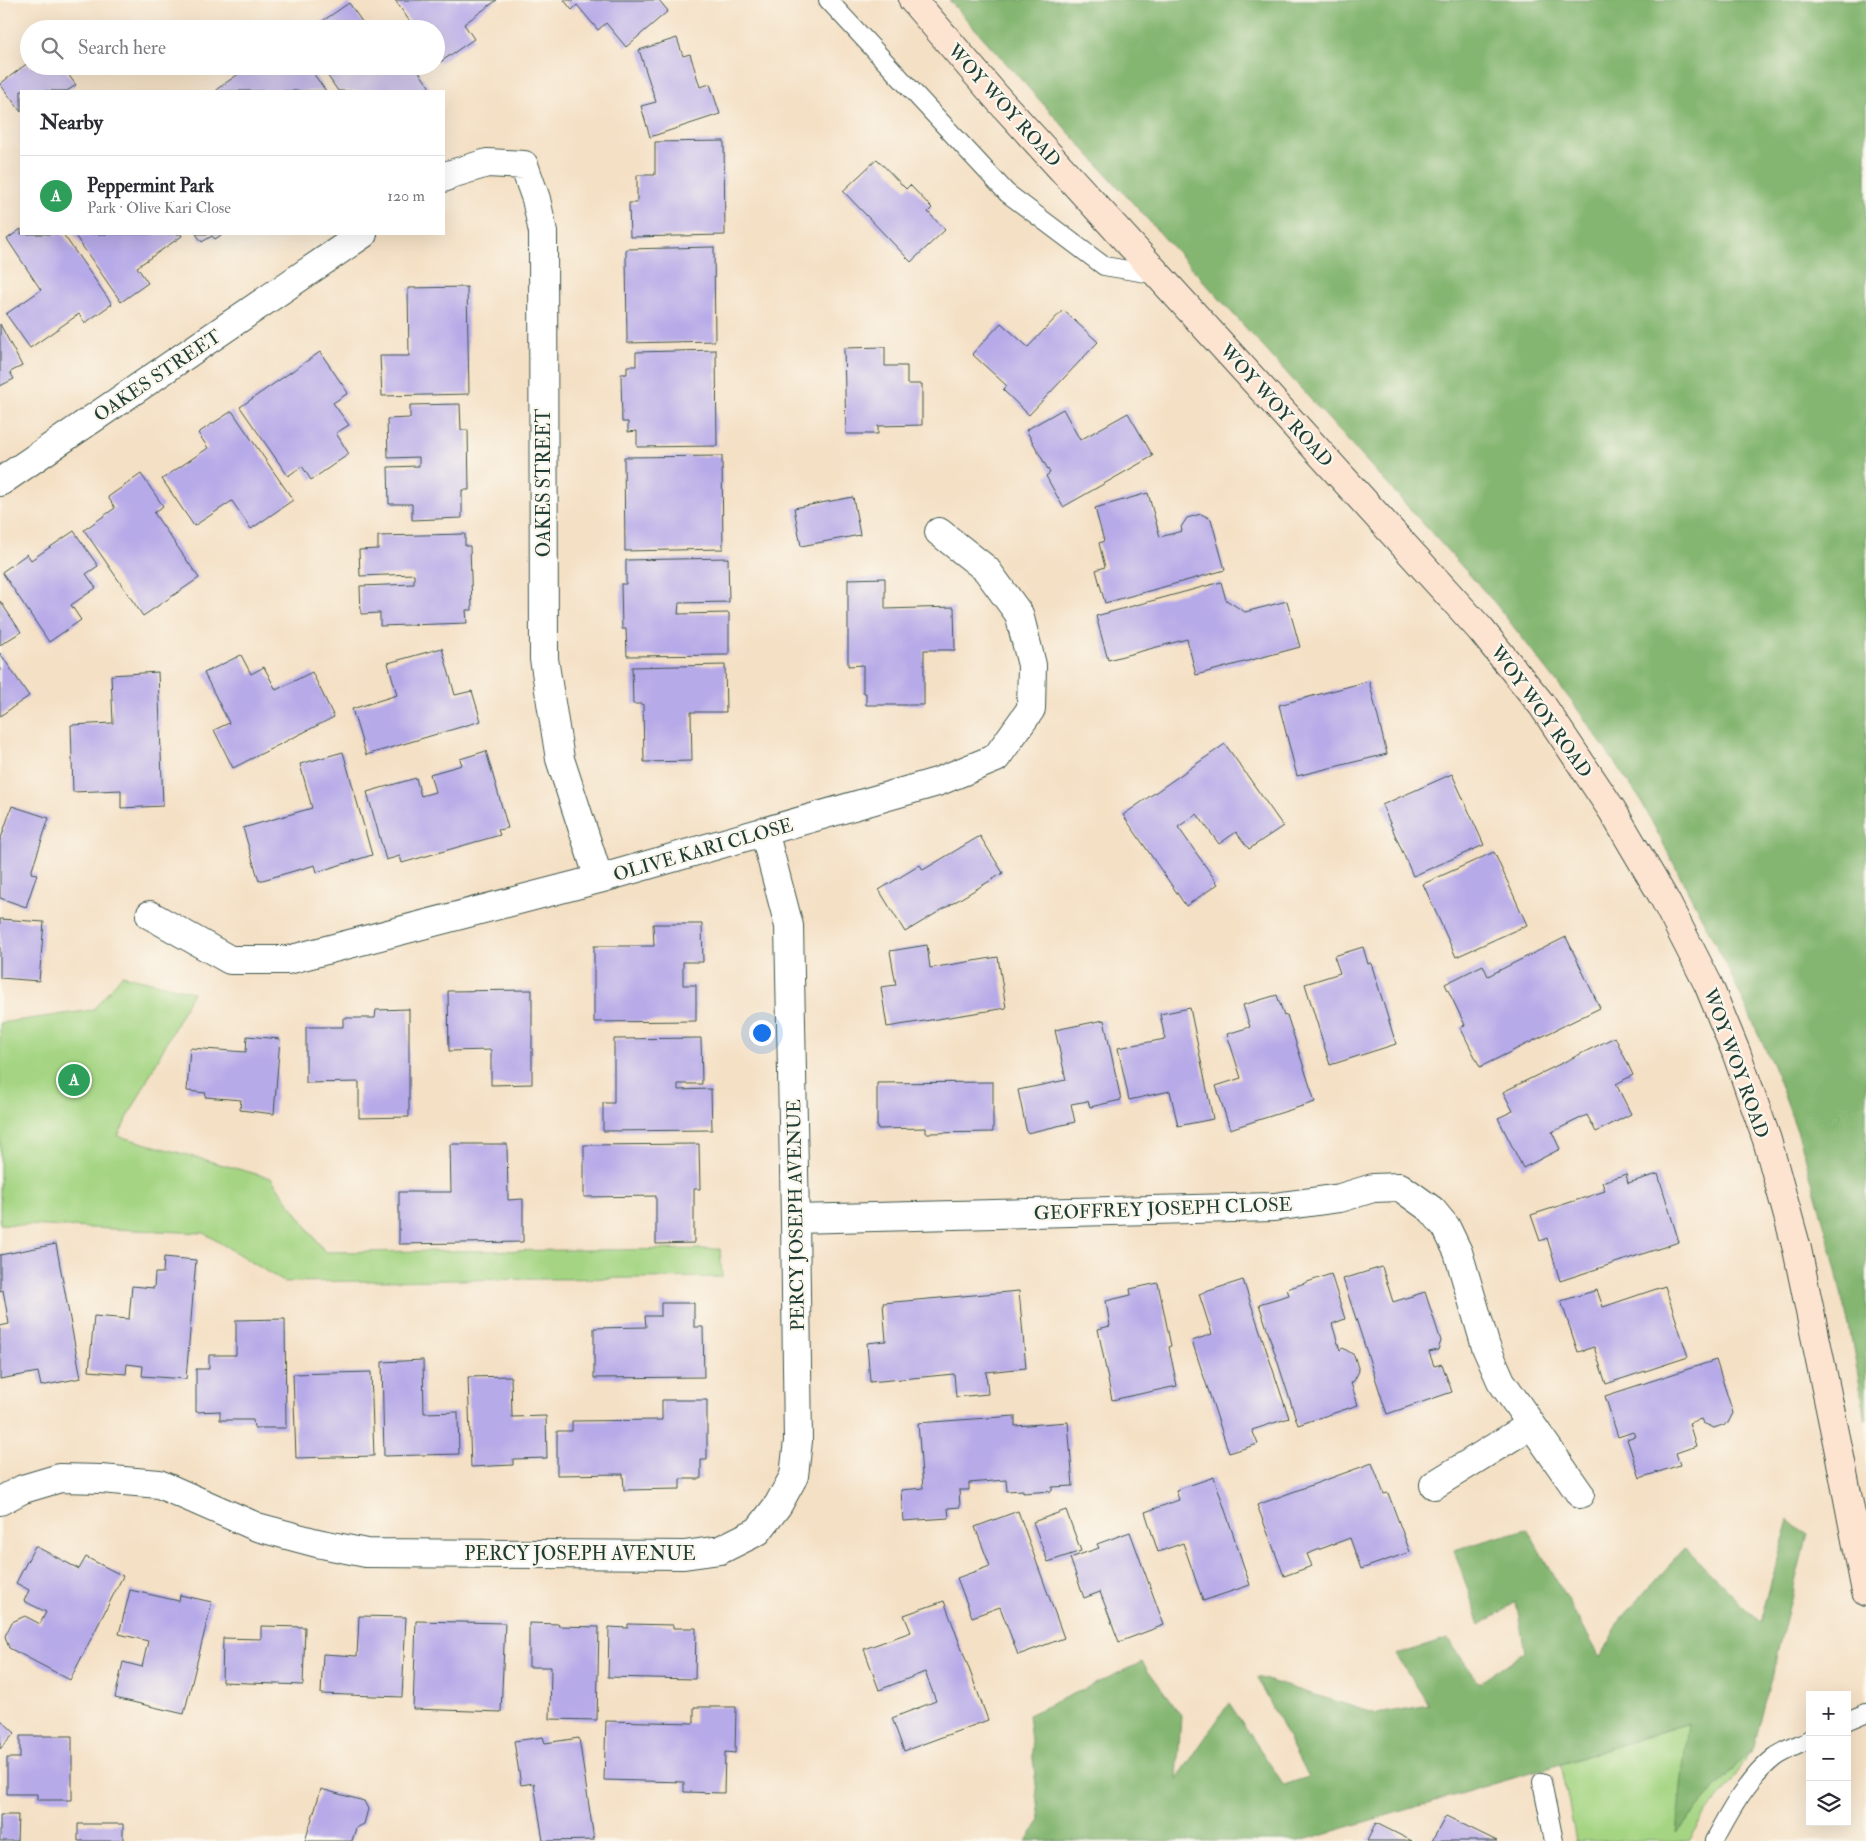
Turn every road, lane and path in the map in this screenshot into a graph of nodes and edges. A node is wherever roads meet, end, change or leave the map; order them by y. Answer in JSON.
{"nodes":[{"id":1,"x":828,"y":0,"type":"edge"},
{"id":2,"x":913,"y":0,"type":"edge"},
{"id":3,"x":445,"y":177,"type":"edge"},
{"id":4,"x":362,"y":235,"type":"edge"},
{"id":5,"x":1158,"y":275,"type":"junction"},
{"id":6,"x":0,"y":482,"type":"edge"},
{"id":7,"x":938,"y":532,"type":"dead end"},
{"id":8,"x":764,"y":831,"type":"junction"},
{"id":9,"x":599,"y":879,"type":"junction"},
{"id":10,"x":150,"y":915,"type":"dead end"},
{"id":11,"x":795,"y":1219,"type":"junction"},
{"id":12,"x":1531,"y":1425,"type":"junction"},
{"id":13,"x":1434,"y":1485,"type":"dead end"},
{"id":14,"x":1580,"y":1494,"type":"dead end"},
{"id":15,"x":0,"y":1501,"type":"edge"},
{"id":16,"x":1866,"y":1592,"type":"edge"},
{"id":17,"x":1866,"y":1713,"type":"edge"},
{"id":18,"x":1851,"y":1719,"type":"edge"},
{"id":19,"x":1806,"y":1741,"type":"edge"},
{"id":20,"x":1542,"y":1782,"type":"dead end"},
{"id":21,"x":1554,"y":1841,"type":"edge"},
{"id":22,"x":1714,"y":1841,"type":"edge"}],
"edges":[{"from":1,"to":5,"type":"lane"},
{"from":2,"to":5,"type":"main road","name":"WOY WOY ROAD"},
{"from":3,"to":9,"type":"street","name":"OAKES STREET"},
{"from":4,"to":6,"type":"street","name":"OAKES STREET"},
{"from":5,"to":16,"type":"main road","name":"WOY WOY ROAD"},
{"from":7,"to":8,"type":"street","name":"OLIVE KARI CLOSE"},
{"from":8,"to":9,"type":"street","name":"OLIVE KARI CLOSE"},
{"from":8,"to":11,"type":"street","name":"PERCY JOSEPH AVENUE"},
{"from":9,"to":10,"type":"street","name":"OLIVE KARI CLOSE"},
{"from":11,"to":12,"type":"street","name":"GEOFFREY JOSEPH CLOSE"},
{"from":11,"to":15,"type":"street","name":"PERCY JOSEPH AVENUE"},
{"from":12,"to":13,"type":"street"},
{"from":12,"to":14,"type":"street","name":"GEOFFREY JOSEPH CLOSE"},
{"from":17,"to":18,"type":"lane"},
{"from":19,"to":22,"type":"lane"},
{"from":20,"to":21,"type":"lane"}]}
